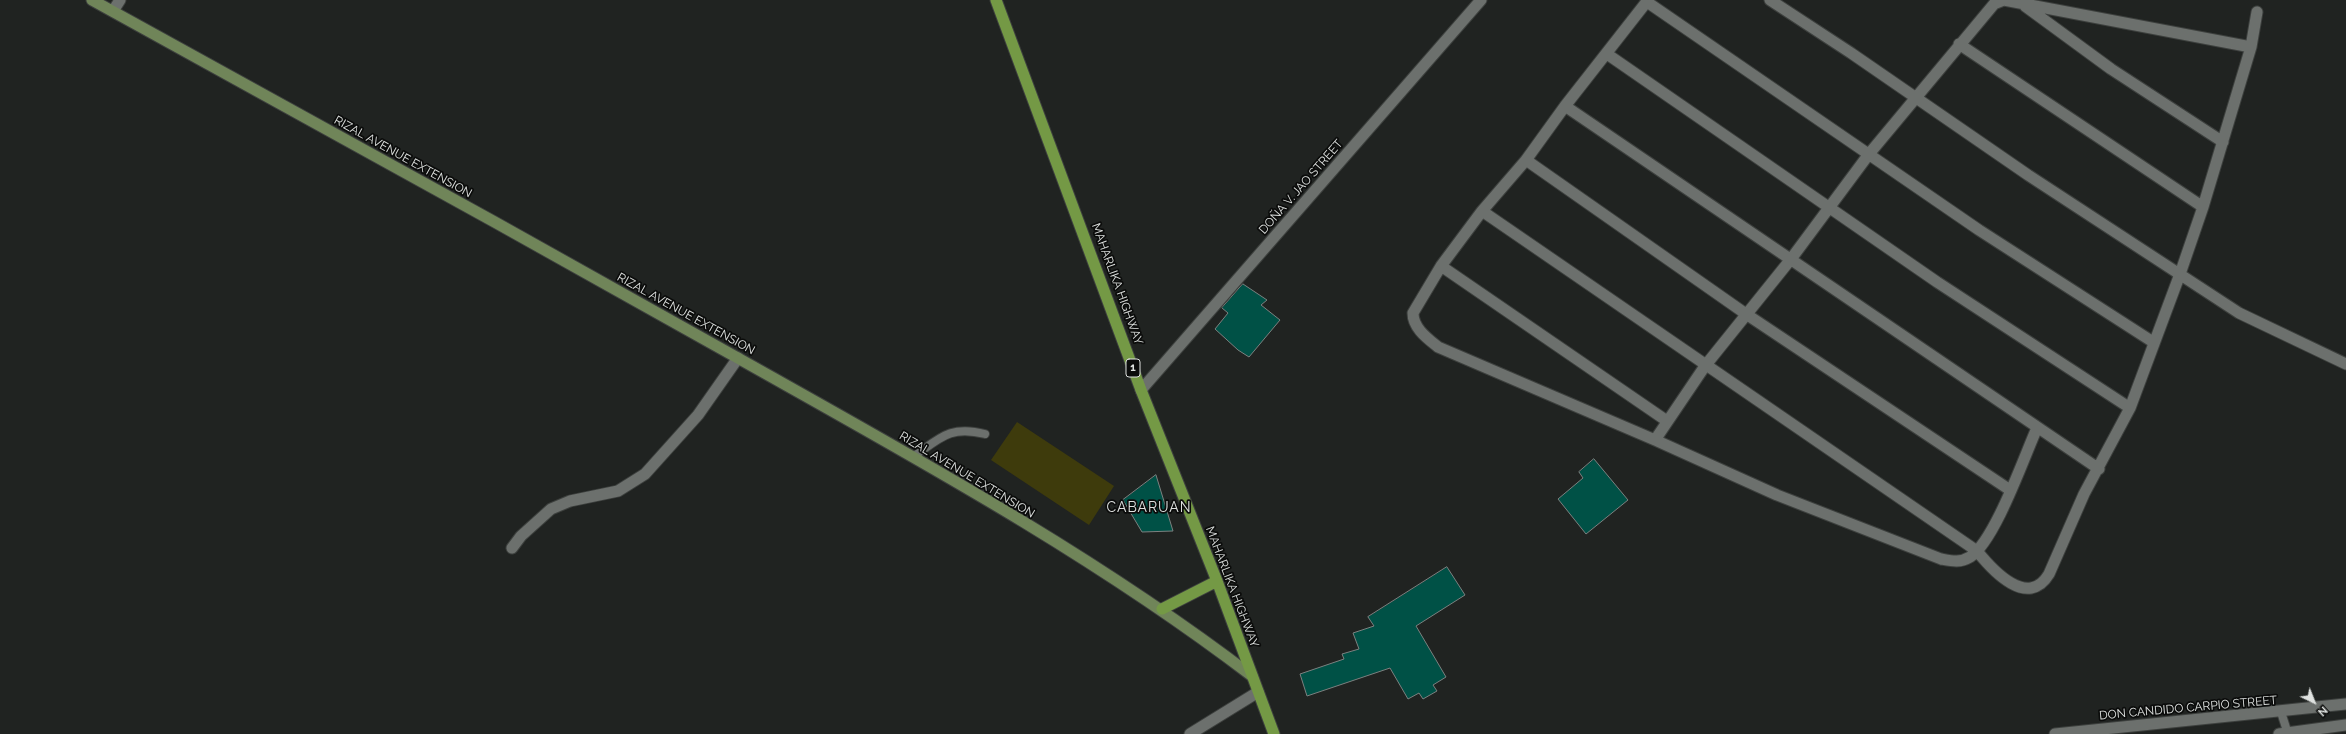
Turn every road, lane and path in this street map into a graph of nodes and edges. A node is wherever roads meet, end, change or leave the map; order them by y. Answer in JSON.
{"nodes":[{"id":1,"x":92,"y":0,"type":"edge"},
{"id":2,"x":120,"y":0,"type":"edge"},
{"id":3,"x":996,"y":0,"type":"edge"},
{"id":4,"x":1481,"y":0,"type":"edge"},
{"id":5,"x":1770,"y":0,"type":"edge"},
{"id":6,"x":1647,"y":1,"type":"edge"},
{"id":7,"x":2022,"y":4,"type":"junction"},
{"id":8,"x":113,"y":11,"type":"junction"},
{"id":9,"x":2257,"y":12,"type":"dead end"},
{"id":10,"x":1959,"y":44,"type":"junction"},
{"id":11,"x":2251,"y":47,"type":"junction"},
{"id":12,"x":1607,"y":54,"type":"junction"},
{"id":13,"x":1914,"y":96,"type":"junction"},
{"id":14,"x":1565,"y":106,"type":"junction"},
{"id":15,"x":2223,"y":142,"type":"junction"},
{"id":16,"x":1869,"y":154,"type":"junction"},
{"id":17,"x":1526,"y":160,"type":"junction"},
{"id":18,"x":1830,"y":207,"type":"junction"},
{"id":19,"x":2203,"y":207,"type":"junction"},
{"id":20,"x":1482,"y":211,"type":"junction"},
{"id":21,"x":1790,"y":259,"type":"junction"},
{"id":22,"x":1441,"y":266,"type":"junction"},
{"id":23,"x":2180,"y":274,"type":"junction"},
{"id":24,"x":1746,"y":314,"type":"junction"},
{"id":25,"x":2154,"y":342,"type":"junction"},
{"id":26,"x":738,"y":358,"type":"junction"},
{"id":27,"x":2346,"y":364,"type":"edge"},
{"id":28,"x":1705,"y":366,"type":"junction"},
{"id":29,"x":1141,"y":390,"type":"junction"},
{"id":30,"x":2130,"y":408,"type":"junction"},
{"id":31,"x":1667,"y":421,"type":"junction"},
{"id":32,"x":2037,"y":428,"type":"junction"},
{"id":33,"x":984,"y":434,"type":"dead end"},
{"id":34,"x":1655,"y":440,"type":"junction"},
{"id":35,"x":913,"y":457,"type":"junction"},
{"id":36,"x":2098,"y":469,"type":"junction"},
{"id":37,"x":2010,"y":490,"type":"junction"},
{"id":38,"x":512,"y":548,"type":"dead end"},
{"id":39,"x":1978,"y":551,"type":"junction"},
{"id":40,"x":1217,"y":581,"type":"junction"},
{"id":41,"x":1162,"y":609,"type":"junction"},
{"id":42,"x":1252,"y":676,"type":"junction"},
{"id":43,"x":1258,"y":692,"type":"junction"},
{"id":44,"x":2346,"y":704,"type":"edge"},
{"id":45,"x":2281,"y":712,"type":"junction"},
{"id":46,"x":2346,"y":725,"type":"edge"},
{"id":47,"x":1190,"y":734,"type":"edge"},
{"id":48,"x":1274,"y":734,"type":"edge"},
{"id":49,"x":2055,"y":734,"type":"edge"},
{"id":50,"x":2284,"y":734,"type":"edge"}],
"edges":[{"from":1,"to":8,"type":"main road","name":"RIZAL AVENUE EXTENSION"},
{"from":2,"to":8,"type":"street"},
{"from":3,"to":29,"type":"main road","name":"MAHARLIKA HIGHWAY","number":"1"},
{"from":4,"to":29,"type":"street","name":"DOÑA V. JAO STREET"},
{"from":5,"to":13,"type":"street"},
{"from":6,"to":12,"type":"street"},
{"from":6,"to":16,"type":"street"},
{"from":7,"to":10,"type":"street"},
{"from":7,"to":11,"type":"street"},
{"from":7,"to":15,"type":"street"},
{"from":8,"to":26,"type":"main road","name":"RIZAL AVENUE EXTENSION"},
{"from":9,"to":11,"type":"street"},
{"from":10,"to":13,"type":"street"},
{"from":10,"to":19,"type":"street"},
{"from":11,"to":15,"type":"street"},
{"from":12,"to":14,"type":"street"},
{"from":12,"to":18,"type":"street"},
{"from":13,"to":16,"type":"street"},
{"from":13,"to":23,"type":"street"},
{"from":14,"to":17,"type":"street"},
{"from":14,"to":21,"type":"street"},
{"from":15,"to":19,"type":"street"},
{"from":16,"to":18,"type":"street"},
{"from":16,"to":25,"type":"street"},
{"from":17,"to":20,"type":"street"},
{"from":17,"to":24,"type":"street"},
{"from":18,"to":21,"type":"street"},
{"from":18,"to":30,"type":"street"},
{"from":19,"to":23,"type":"street"},
{"from":20,"to":22,"type":"street"},
{"from":20,"to":28,"type":"street"},
{"from":21,"to":24,"type":"street"},
{"from":21,"to":32,"type":"street"},
{"from":22,"to":31,"type":"street"},
{"from":22,"to":34,"type":"street"},
{"from":23,"to":25,"type":"street"},
{"from":23,"to":27,"type":"street"},
{"from":24,"to":28,"type":"street"},
{"from":24,"to":37,"type":"street"},
{"from":25,"to":30,"type":"street"},
{"from":26,"to":35,"type":"main road","name":"RIZAL AVENUE EXTENSION"},
{"from":26,"to":38,"type":"street"},
{"from":28,"to":31,"type":"street"},
{"from":28,"to":39,"type":"street"},
{"from":29,"to":40,"type":"main road","name":"MAHARLIKA HIGHWAY","number":"1"},
{"from":30,"to":36,"type":"street"},
{"from":31,"to":34,"type":"street"},
{"from":32,"to":36,"type":"street"},
{"from":32,"to":37,"type":"street"},
{"from":33,"to":35,"type":"lane"},
{"from":34,"to":39,"type":"street"},
{"from":35,"to":41,"type":"main road","name":"RIZAL AVENUE EXTENSION"},
{"from":36,"to":39,"type":"street"},
{"from":37,"to":39,"type":"street"},
{"from":40,"to":41,"type":"main road"},
{"from":40,"to":42,"type":"main road","name":"MAHARLIKA HIGHWAY","number":"1"},
{"from":41,"to":42,"type":"main road","name":"RIZAL AVENUE EXTENSION"},
{"from":42,"to":43,"type":"main road","name":"MAHARLIKA HIGHWAY","number":"1"},
{"from":43,"to":47,"type":"street"},
{"from":43,"to":48,"type":"main road","name":"MAHARLIKA HIGHWAY","number":"1"},
{"from":44,"to":45,"type":"street","name":"DON CANDIDO CARPIO STREET"},
{"from":45,"to":49,"type":"street","name":"DON CANDIDO CARPIO STREET"},
{"from":45,"to":50,"type":"lane"},
{"from":46,"to":50,"type":"street"}]}
